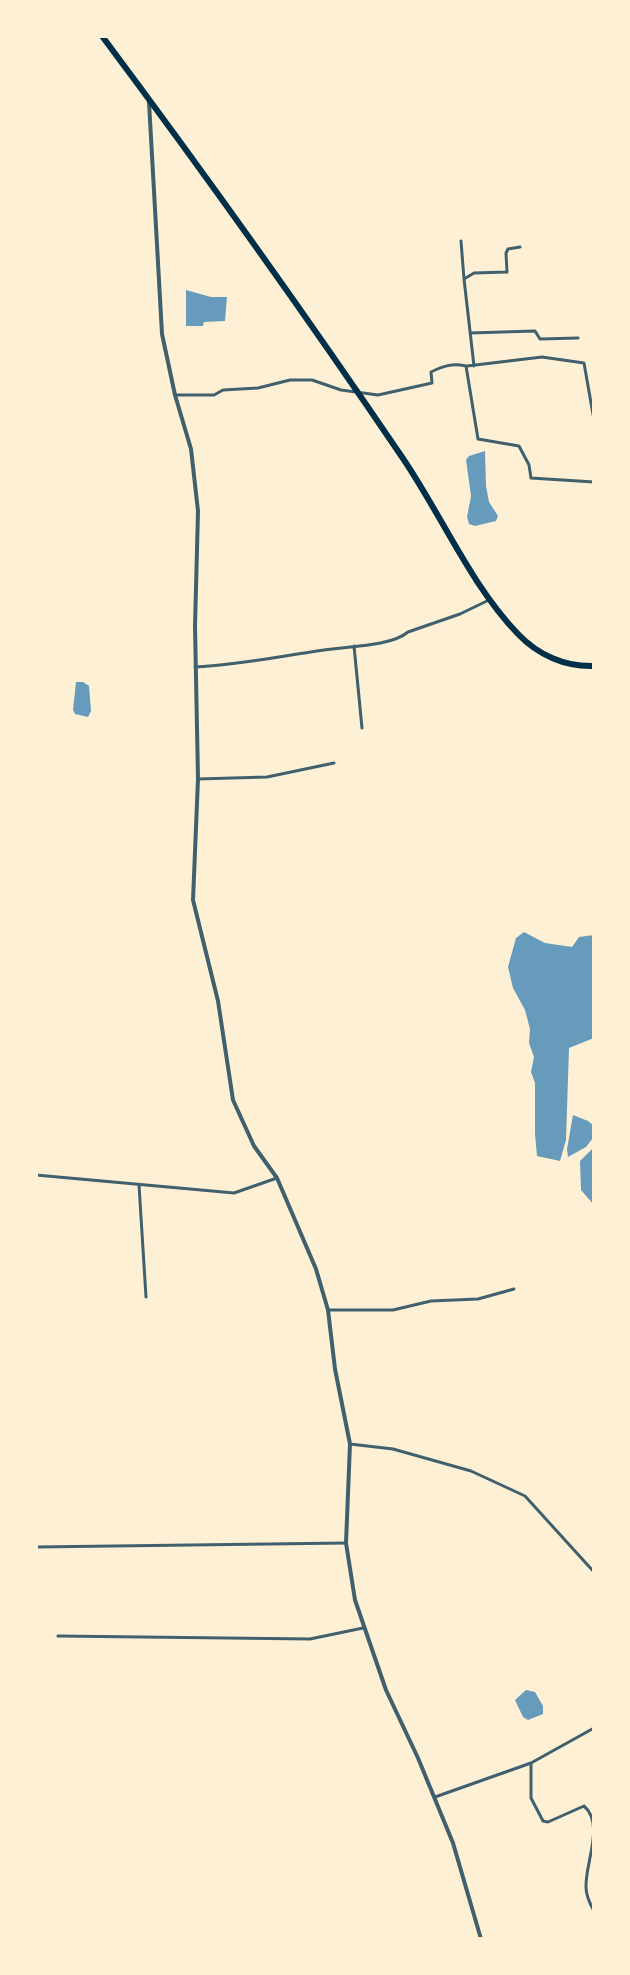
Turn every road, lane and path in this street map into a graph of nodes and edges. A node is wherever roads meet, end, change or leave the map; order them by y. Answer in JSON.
{"nodes":[{"id":1,"x":102,"y":36,"type":"edge"},
{"id":2,"x":149,"y":99,"type":"junction"},
{"id":3,"x":461,"y":241,"type":"dead end"},
{"id":4,"x":520,"y":247,"type":"dead end"},
{"id":5,"x":464,"y":279,"type":"junction"},
{"id":6,"x":470,"y":333,"type":"junction"},
{"id":7,"x":578,"y":338,"type":"dead end"},
{"id":8,"x":466,"y":366,"type":"junction"},
{"id":9,"x":474,"y":366,"type":"junction"},
{"id":10,"x":358,"y":392,"type":"junction"},
{"id":11,"x":175,"y":395,"type":"junction"},
{"id":12,"x":594,"y":420,"type":"edge"},
{"id":13,"x":594,"y":482,"type":"edge"},
{"id":14,"x":489,"y":600,"type":"junction"},
{"id":15,"x":354,"y":646,"type":"junction"},
{"id":16,"x":195,"y":667,"type":"junction"},
{"id":17,"x":594,"y":668,"type":"edge"},
{"id":18,"x":362,"y":728,"type":"dead end"},
{"id":19,"x":334,"y":763,"type":"dead end"},
{"id":20,"x":198,"y":779,"type":"junction"},
{"id":21,"x":36,"y":1175,"type":"edge"},
{"id":22,"x":277,"y":1178,"type":"junction"},
{"id":23,"x":139,"y":1185,"type":"junction"},
{"id":24,"x":514,"y":1289,"type":"dead end"},
{"id":25,"x":146,"y":1297,"type":"dead end"},
{"id":26,"x":328,"y":1310,"type":"junction"},
{"id":27,"x":350,"y":1444,"type":"junction"},
{"id":28,"x":346,"y":1543,"type":"junction"},
{"id":29,"x":36,"y":1547,"type":"edge"},
{"id":30,"x":594,"y":1572,"type":"edge"},
{"id":31,"x":363,"y":1628,"type":"junction"},
{"id":32,"x":58,"y":1636,"type":"dead end"},
{"id":33,"x":594,"y":1728,"type":"edge"},
{"id":34,"x":531,"y":1763,"type":"junction"},
{"id":35,"x":435,"y":1797,"type":"junction"},
{"id":36,"x":594,"y":1911,"type":"edge"},
{"id":37,"x":481,"y":1939,"type":"edge"}],
"edges":[{"from":1,"to":2,"type":"highway"},
{"from":2,"to":10,"type":"highway"},
{"from":2,"to":11,"type":"street"},
{"from":3,"to":5,"type":"street"},
{"from":4,"to":5,"type":"street"},
{"from":5,"to":6,"type":"street"},
{"from":6,"to":7,"type":"street"},
{"from":6,"to":9,"type":"street"},
{"from":8,"to":9,"type":"street"},
{"from":8,"to":10,"type":"street"},
{"from":8,"to":13,"type":"street"},
{"from":9,"to":12,"type":"street"},
{"from":10,"to":11,"type":"street"},
{"from":10,"to":14,"type":"highway"},
{"from":11,"to":16,"type":"street"},
{"from":14,"to":15,"type":"street"},
{"from":14,"to":17,"type":"highway"},
{"from":15,"to":16,"type":"street"},
{"from":15,"to":18,"type":"street"},
{"from":16,"to":20,"type":"street"},
{"from":19,"to":20,"type":"street"},
{"from":20,"to":22,"type":"street"},
{"from":21,"to":23,"type":"street"},
{"from":22,"to":23,"type":"street"},
{"from":22,"to":26,"type":"street"},
{"from":23,"to":25,"type":"street"},
{"from":24,"to":26,"type":"street"},
{"from":26,"to":27,"type":"street"},
{"from":27,"to":28,"type":"street"},
{"from":27,"to":30,"type":"street"},
{"from":28,"to":29,"type":"street"},
{"from":28,"to":31,"type":"street"},
{"from":31,"to":32,"type":"street"},
{"from":31,"to":35,"type":"street"},
{"from":33,"to":34,"type":"street"},
{"from":34,"to":35,"type":"street"},
{"from":34,"to":36,"type":"street"},
{"from":35,"to":37,"type":"street"}]}
